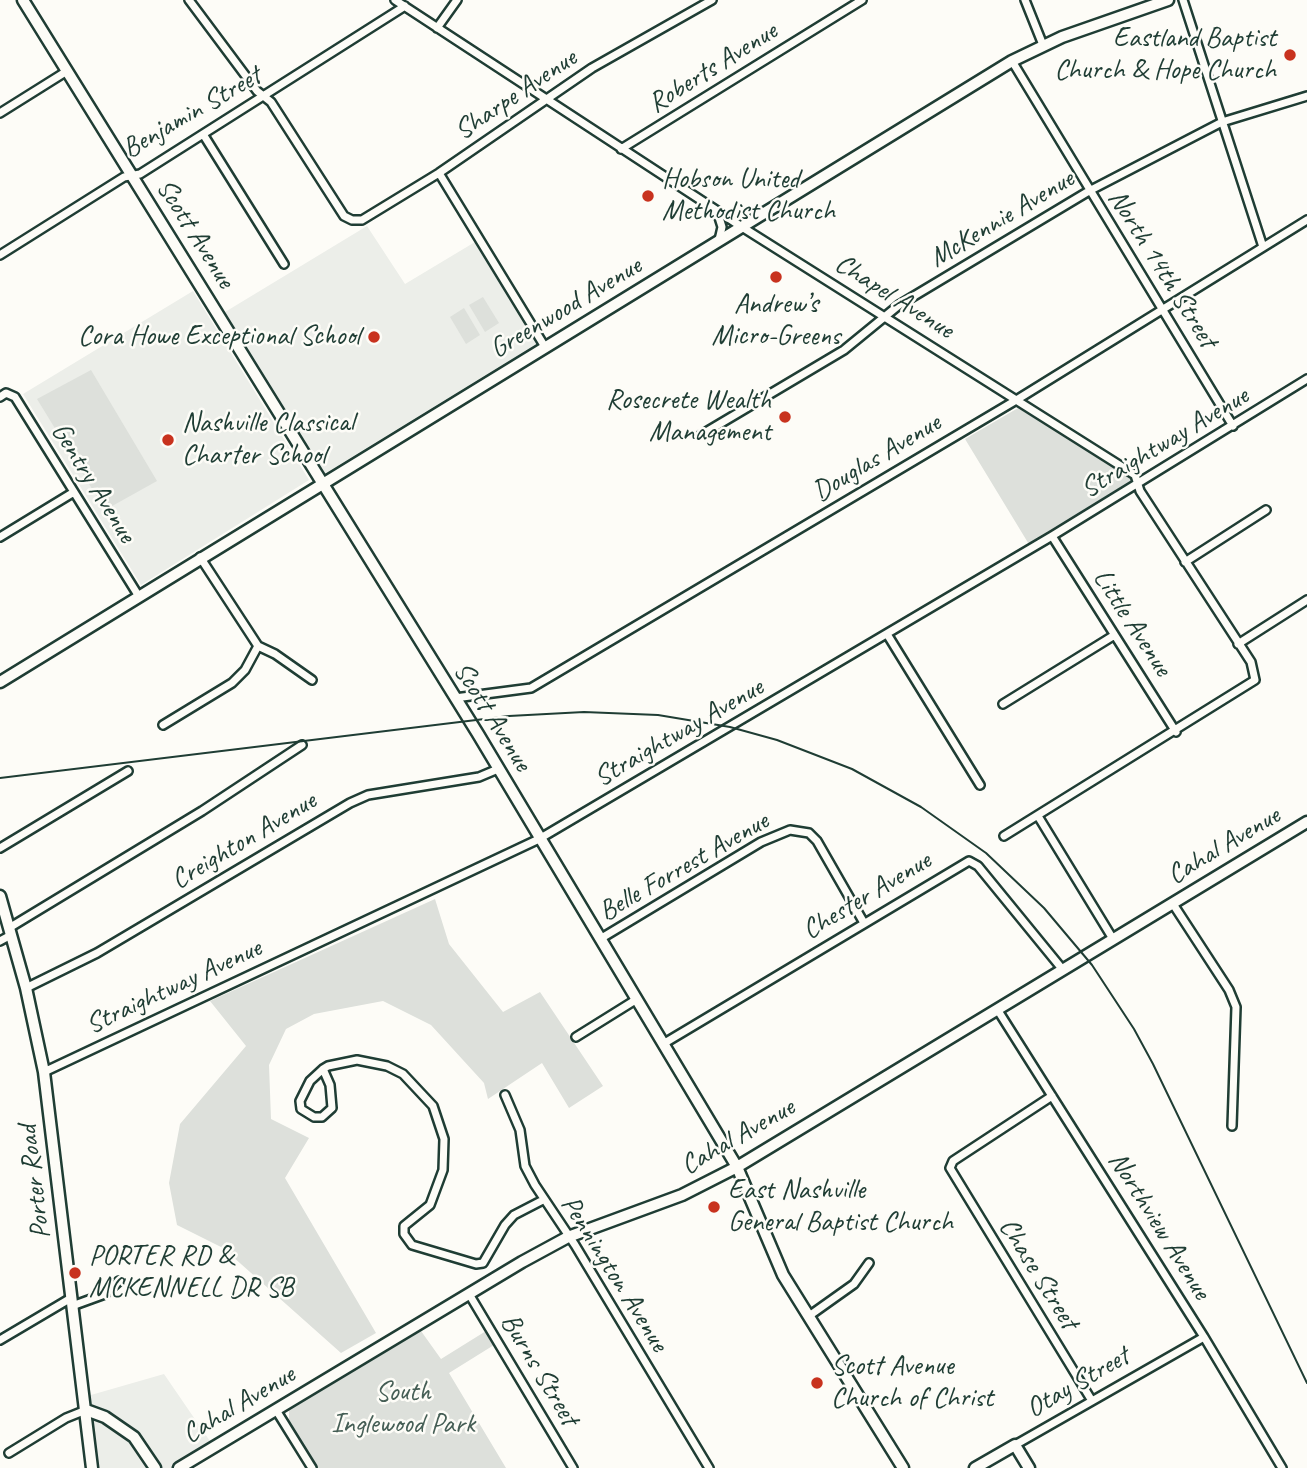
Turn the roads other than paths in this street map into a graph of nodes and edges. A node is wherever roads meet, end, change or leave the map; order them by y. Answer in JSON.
{"nodes":[{"id":1,"x":23,"y":0,"type":"edge"},
{"id":2,"x":189,"y":0,"type":"edge"},
{"id":3,"x":395,"y":0,"type":"edge"},
{"id":4,"x":457,"y":0,"type":"edge"},
{"id":5,"x":712,"y":0,"type":"edge"},
{"id":6,"x":862,"y":0,"type":"edge"},
{"id":7,"x":1026,"y":0,"type":"edge"},
{"id":8,"x":1168,"y":0,"type":"edge"},
{"id":9,"x":1183,"y":0,"type":"edge"},
{"id":10,"x":405,"y":6,"type":"junction"},
{"id":11,"x":437,"y":28,"type":"junction"},
{"id":12,"x":1042,"y":45,"type":"junction"},
{"id":13,"x":1012,"y":61,"type":"junction"},
{"id":14,"x":67,"y":71,"type":"junction"},
{"id":15,"x":264,"y":96,"type":"junction"},
{"id":16,"x":1307,"y":96,"type":"edge"},
{"id":17,"x":547,"y":101,"type":"junction"},
{"id":18,"x":0,"y":113,"type":"edge"},
{"id":19,"x":1222,"y":122,"type":"junction"},
{"id":20,"x":203,"y":134,"type":"junction"},
{"id":21,"x":621,"y":149,"type":"junction"},
{"id":22,"x":439,"y":173,"type":"junction"},
{"id":23,"x":132,"y":176,"type":"junction"},
{"id":24,"x":1089,"y":191,"type":"junction"},
{"id":25,"x":717,"y":211,"type":"junction"},
{"id":26,"x":1307,"y":220,"type":"edge"},
{"id":27,"x":742,"y":227,"type":"junction"},
{"id":28,"x":718,"y":242,"type":"junction"},
{"id":29,"x":1263,"y":247,"type":"junction"},
{"id":30,"x":1,"y":252,"type":"edge"},
{"id":31,"x":284,"y":264,"type":"dead end"},
{"id":32,"x":1163,"y":309,"type":"junction"},
{"id":33,"x":885,"y":316,"type":"junction"},
{"id":34,"x":545,"y":347,"type":"junction"},
{"id":35,"x":1307,"y":379,"type":"edge"},
{"id":36,"x":0,"y":397,"type":"edge"},
{"id":37,"x":1018,"y":399,"type":"junction"},
{"id":38,"x":1233,"y":426,"type":"junction"},
{"id":39,"x":701,"y":435,"type":"dead end"},
{"id":40,"x":321,"y":484,"type":"junction"},
{"id":41,"x":1138,"y":484,"type":"junction"},
{"id":42,"x":74,"y":492,"type":"junction"},
{"id":43,"x":1266,"y":510,"type":"dead end"},
{"id":44,"x":1052,"y":536,"type":"junction"},
{"id":45,"x":0,"y":537,"type":"edge"},
{"id":46,"x":200,"y":557,"type":"junction"},
{"id":47,"x":1185,"y":562,"type":"junction"},
{"id":48,"x":138,"y":595,"type":"junction"},
{"id":49,"x":1307,"y":600,"type":"edge"},
{"id":50,"x":887,"y":634,"type":"junction"},
{"id":51,"x":1113,"y":636,"type":"junction"},
{"id":52,"x":1238,"y":644,"type":"junction"},
{"id":53,"x":258,"y":646,"type":"junction"},
{"id":54,"x":312,"y":680,"type":"dead end"},
{"id":55,"x":0,"y":682,"type":"edge"},
{"id":56,"x":456,"y":698,"type":"junction"},
{"id":57,"x":1003,"y":704,"type":"dead end"},
{"id":58,"x":163,"y":726,"type":"dead end"},
{"id":59,"x":1176,"y":732,"type":"junction"},
{"id":60,"x":302,"y":745,"type":"dead end"},
{"id":61,"x":498,"y":769,"type":"junction"},
{"id":62,"x":128,"y":771,"type":"dead end"},
{"id":63,"x":980,"y":785,"type":"dead end"},
{"id":64,"x":1038,"y":816,"type":"junction"},
{"id":65,"x":1307,"y":822,"type":"edge"},
{"id":66,"x":1004,"y":836,"type":"dead end"},
{"id":67,"x":539,"y":839,"type":"junction"},
{"id":68,"x":0,"y":848,"type":"edge"},
{"id":69,"x":0,"y":896,"type":"edge"},
{"id":70,"x":1173,"y":904,"type":"junction"},
{"id":71,"x":864,"y":923,"type":"junction"},
{"id":72,"x":10,"y":931,"type":"junction"},
{"id":73,"x":600,"y":939,"type":"junction"},
{"id":74,"x":1113,"y":939,"type":"junction"},
{"id":75,"x":0,"y":941,"type":"edge"},
{"id":76,"x":1063,"y":970,"type":"junction"},
{"id":77,"x":26,"y":988,"type":"junction"},
{"id":78,"x":637,"y":999,"type":"junction"},
{"id":79,"x":997,"y":1009,"type":"junction"},
{"id":80,"x":576,"y":1037,"type":"dead end"},
{"id":81,"x":663,"y":1044,"type":"junction"},
{"id":82,"x":323,"y":1069,"type":"junction"},
{"id":83,"x":44,"y":1072,"type":"junction"},
{"id":84,"x":505,"y":1095,"type":"dead end"},
{"id":85,"x":1052,"y":1096,"type":"junction"},
{"id":86,"x":1232,"y":1126,"type":"dead end"},
{"id":87,"x":737,"y":1167,"type":"junction"},
{"id":88,"x":543,"y":1200,"type":"junction"},
{"id":89,"x":568,"y":1237,"type":"junction"},
{"id":90,"x":869,"y":1263,"type":"dead end"},
{"id":91,"x":119,"y":1281,"type":"dead end"},
{"id":92,"x":469,"y":1294,"type":"junction"},
{"id":93,"x":71,"y":1302,"type":"junction"},
{"id":94,"x":809,"y":1316,"type":"junction"},
{"id":95,"x":1204,"y":1337,"type":"junction"},
{"id":96,"x":0,"y":1340,"type":"edge"},
{"id":97,"x":1092,"y":1401,"type":"junction"},
{"id":98,"x":86,"y":1410,"type":"junction"},
{"id":99,"x":276,"y":1410,"type":"junction"},
{"id":100,"x":1015,"y":1446,"type":"junction"},
{"id":101,"x":9,"y":1452,"type":"dead end"},
{"id":102,"x":92,"y":1468,"type":"edge"},
{"id":103,"x":155,"y":1468,"type":"edge"},
{"id":104,"x":179,"y":1468,"type":"edge"},
{"id":105,"x":312,"y":1468,"type":"edge"},
{"id":106,"x":573,"y":1468,"type":"edge"},
{"id":107,"x":709,"y":1468,"type":"edge"},
{"id":108,"x":903,"y":1468,"type":"edge"},
{"id":109,"x":975,"y":1468,"type":"edge"},
{"id":110,"x":1029,"y":1468,"type":"edge"},
{"id":111,"x":1282,"y":1468,"type":"edge"}],
"edges":[{"from":1,"to":14,"type":"street","name":"Scott Avenue"},
{"from":2,"to":15,"type":"street"},
{"from":3,"to":10,"type":"street","name":"Chapel Avenue"},
{"from":4,"to":11,"type":"street"},
{"from":5,"to":17,"type":"street","name":"Sharpe Avenue"},
{"from":6,"to":21,"type":"street","name":"Roberts Avenue"},
{"from":7,"to":12,"type":"street"},
{"from":8,"to":12,"type":"street","name":"Greenwood Avenue"},
{"from":9,"to":19,"type":"street"},
{"from":10,"to":11,"type":"street","name":"Chapel Avenue"},
{"from":10,"to":15,"type":"street","name":"Benjamin Street"},
{"from":11,"to":17,"type":"street","name":"Chapel Avenue"},
{"from":12,"to":13,"type":"street","name":"Greenwood Avenue"},
{"from":13,"to":24,"type":"street","name":"North 14th Street"},
{"from":13,"to":27,"type":"street","name":"Greenwood Avenue"},
{"from":14,"to":18,"type":"street"},
{"from":14,"to":23,"type":"street","name":"Scott Avenue"},
{"from":15,"to":20,"type":"street","name":"Benjamin Street"},
{"from":15,"to":22,"type":"street","name":"Sharpe Avenue"},
{"from":16,"to":19,"type":"street","name":"McKennie Avenue"},
{"from":17,"to":21,"type":"street","name":"Chapel Avenue"},
{"from":17,"to":22,"type":"street","name":"Sharpe Avenue"},
{"from":19,"to":24,"type":"street","name":"McKennie Avenue"},
{"from":19,"to":29,"type":"street"},
{"from":20,"to":23,"type":"street","name":"Benjamin Street"},
{"from":20,"to":31,"type":"street"},
{"from":21,"to":25,"type":"street","name":"Chapel Avenue"},
{"from":22,"to":34,"type":"street"},
{"from":23,"to":30,"type":"street","name":"Benjamin Street"},
{"from":23,"to":40,"type":"street","name":"Scott Avenue"},
{"from":24,"to":32,"type":"street","name":"North 14th Street"},
{"from":24,"to":33,"type":"street","name":"McKennie Avenue"},
{"from":25,"to":27,"type":"street","name":"Chapel Avenue"},
{"from":25,"to":28,"type":"street"},
{"from":26,"to":29,"type":"street","name":"Douglas Avenue"},
{"from":27,"to":28,"type":"street","name":"Greenwood Avenue"},
{"from":27,"to":33,"type":"street","name":"Chapel Avenue"},
{"from":28,"to":34,"type":"street","name":"Greenwood Avenue"},
{"from":29,"to":32,"type":"street","name":"Douglas Avenue"},
{"from":32,"to":37,"type":"street","name":"Douglas Avenue"},
{"from":32,"to":38,"type":"street","name":"North 14th Street"},
{"from":33,"to":37,"type":"street","name":"Chapel Avenue"},
{"from":33,"to":39,"type":"street","name":"McKennie Avenue"},
{"from":34,"to":40,"type":"street","name":"Greenwood Avenue"},
{"from":35,"to":38,"type":"street","name":"Straightway Avenue"},
{"from":36,"to":42,"type":"street","name":"Gentry Avenue"},
{"from":37,"to":41,"type":"street","name":"Chapel Avenue"},
{"from":37,"to":56,"type":"street","name":"Douglas Avenue"},
{"from":38,"to":41,"type":"street","name":"Straightway Avenue"},
{"from":40,"to":46,"type":"street","name":"Greenwood Avenue"},
{"from":40,"to":56,"type":"street","name":"Scott Avenue"},
{"from":41,"to":44,"type":"street","name":"Straightway Avenue"},
{"from":41,"to":47,"type":"street","name":"Chapel Avenue"},
{"from":42,"to":45,"type":"street"},
{"from":42,"to":48,"type":"street","name":"Gentry Avenue"},
{"from":43,"to":47,"type":"street"},
{"from":44,"to":50,"type":"street","name":"Straightway Avenue"},
{"from":44,"to":51,"type":"street","name":"Little Avenue"},
{"from":46,"to":48,"type":"street","name":"Greenwood Avenue"},
{"from":46,"to":53,"type":"street"},
{"from":47,"to":52,"type":"street","name":"Chapel Avenue"},
{"from":48,"to":55,"type":"street","name":"Greenwood Avenue"},
{"from":49,"to":52,"type":"street"},
{"from":50,"to":63,"type":"street"},
{"from":50,"to":67,"type":"street","name":"Straightway Avenue"},
{"from":51,"to":57,"type":"street"},
{"from":51,"to":59,"type":"street","name":"Little Avenue"},
{"from":52,"to":59,"type":"street","name":"Chapel Avenue"},
{"from":53,"to":54,"type":"street"},
{"from":53,"to":58,"type":"street"},
{"from":56,"to":61,"type":"street","name":"Scott Avenue"},
{"from":59,"to":64,"type":"street"},
{"from":60,"to":72,"type":"street"},
{"from":61,"to":67,"type":"street","name":"Scott Avenue"},
{"from":61,"to":77,"type":"street","name":"Creighton Avenue"},
{"from":62,"to":68,"type":"street"},
{"from":64,"to":66,"type":"street"},
{"from":64,"to":74,"type":"street"},
{"from":65,"to":70,"type":"street","name":"Cahal Avenue"},
{"from":67,"to":73,"type":"street","name":"Scott Avenue"},
{"from":67,"to":83,"type":"street","name":"Straightway Avenue"},
{"from":69,"to":72,"type":"street","name":"Porter Road"},
{"from":70,"to":74,"type":"street","name":"Cahal Avenue"},
{"from":70,"to":86,"type":"street"},
{"from":71,"to":73,"type":"street","name":"Belle Forrest Avenue"},
{"from":71,"to":76,"type":"street","name":"Chester Avenue"},
{"from":71,"to":81,"type":"street","name":"Chester Avenue"},
{"from":72,"to":75,"type":"street"},
{"from":72,"to":77,"type":"street","name":"Porter Road"},
{"from":73,"to":78,"type":"street","name":"Scott Avenue"},
{"from":74,"to":76,"type":"street","name":"Cahal Avenue"},
{"from":76,"to":79,"type":"street","name":"Cahal Avenue"},
{"from":77,"to":83,"type":"street","name":"Porter Road"},
{"from":78,"to":80,"type":"street"},
{"from":78,"to":81,"type":"street","name":"Scott Avenue"},
{"from":79,"to":85,"type":"street","name":"Northview Avenue"},
{"from":79,"to":87,"type":"street","name":"Cahal Avenue"},
{"from":81,"to":87,"type":"street","name":"Scott Avenue"},
{"from":82,"to":82,"type":"street"},
{"from":82,"to":88,"type":"street"},
{"from":83,"to":93,"type":"street","name":"Porter Road"},
{"from":84,"to":88,"type":"street","name":"Pennington Avenue"},
{"from":85,"to":95,"type":"street","name":"Northview Avenue"},
{"from":85,"to":97,"type":"street","name":"Chase Street"},
{"from":87,"to":89,"type":"street","name":"Cahal Avenue"},
{"from":87,"to":94,"type":"street","name":"Scott Avenue"},
{"from":88,"to":89,"type":"street","name":"Pennington Avenue"},
{"from":89,"to":92,"type":"street","name":"Cahal Avenue"},
{"from":89,"to":107,"type":"street","name":"Pennington Avenue"},
{"from":90,"to":94,"type":"street"},
{"from":91,"to":93,"type":"street"},
{"from":92,"to":99,"type":"street","name":"Cahal Avenue"},
{"from":92,"to":106,"type":"street","name":"Burns Street"},
{"from":93,"to":96,"type":"street"},
{"from":93,"to":98,"type":"street","name":"Porter Road"},
{"from":94,"to":108,"type":"street","name":"Scott Avenue"},
{"from":95,"to":97,"type":"street","name":"Otay Street"},
{"from":95,"to":111,"type":"street","name":"Northview Avenue"},
{"from":97,"to":100,"type":"street","name":"Otay Street"},
{"from":98,"to":101,"type":"street"},
{"from":98,"to":102,"type":"street","name":"Porter Road"},
{"from":98,"to":103,"type":"street"},
{"from":99,"to":104,"type":"street","name":"Cahal Avenue"},
{"from":99,"to":105,"type":"street"},
{"from":100,"to":109,"type":"street","name":"Otay Street"},
{"from":100,"to":110,"type":"street"}]}
